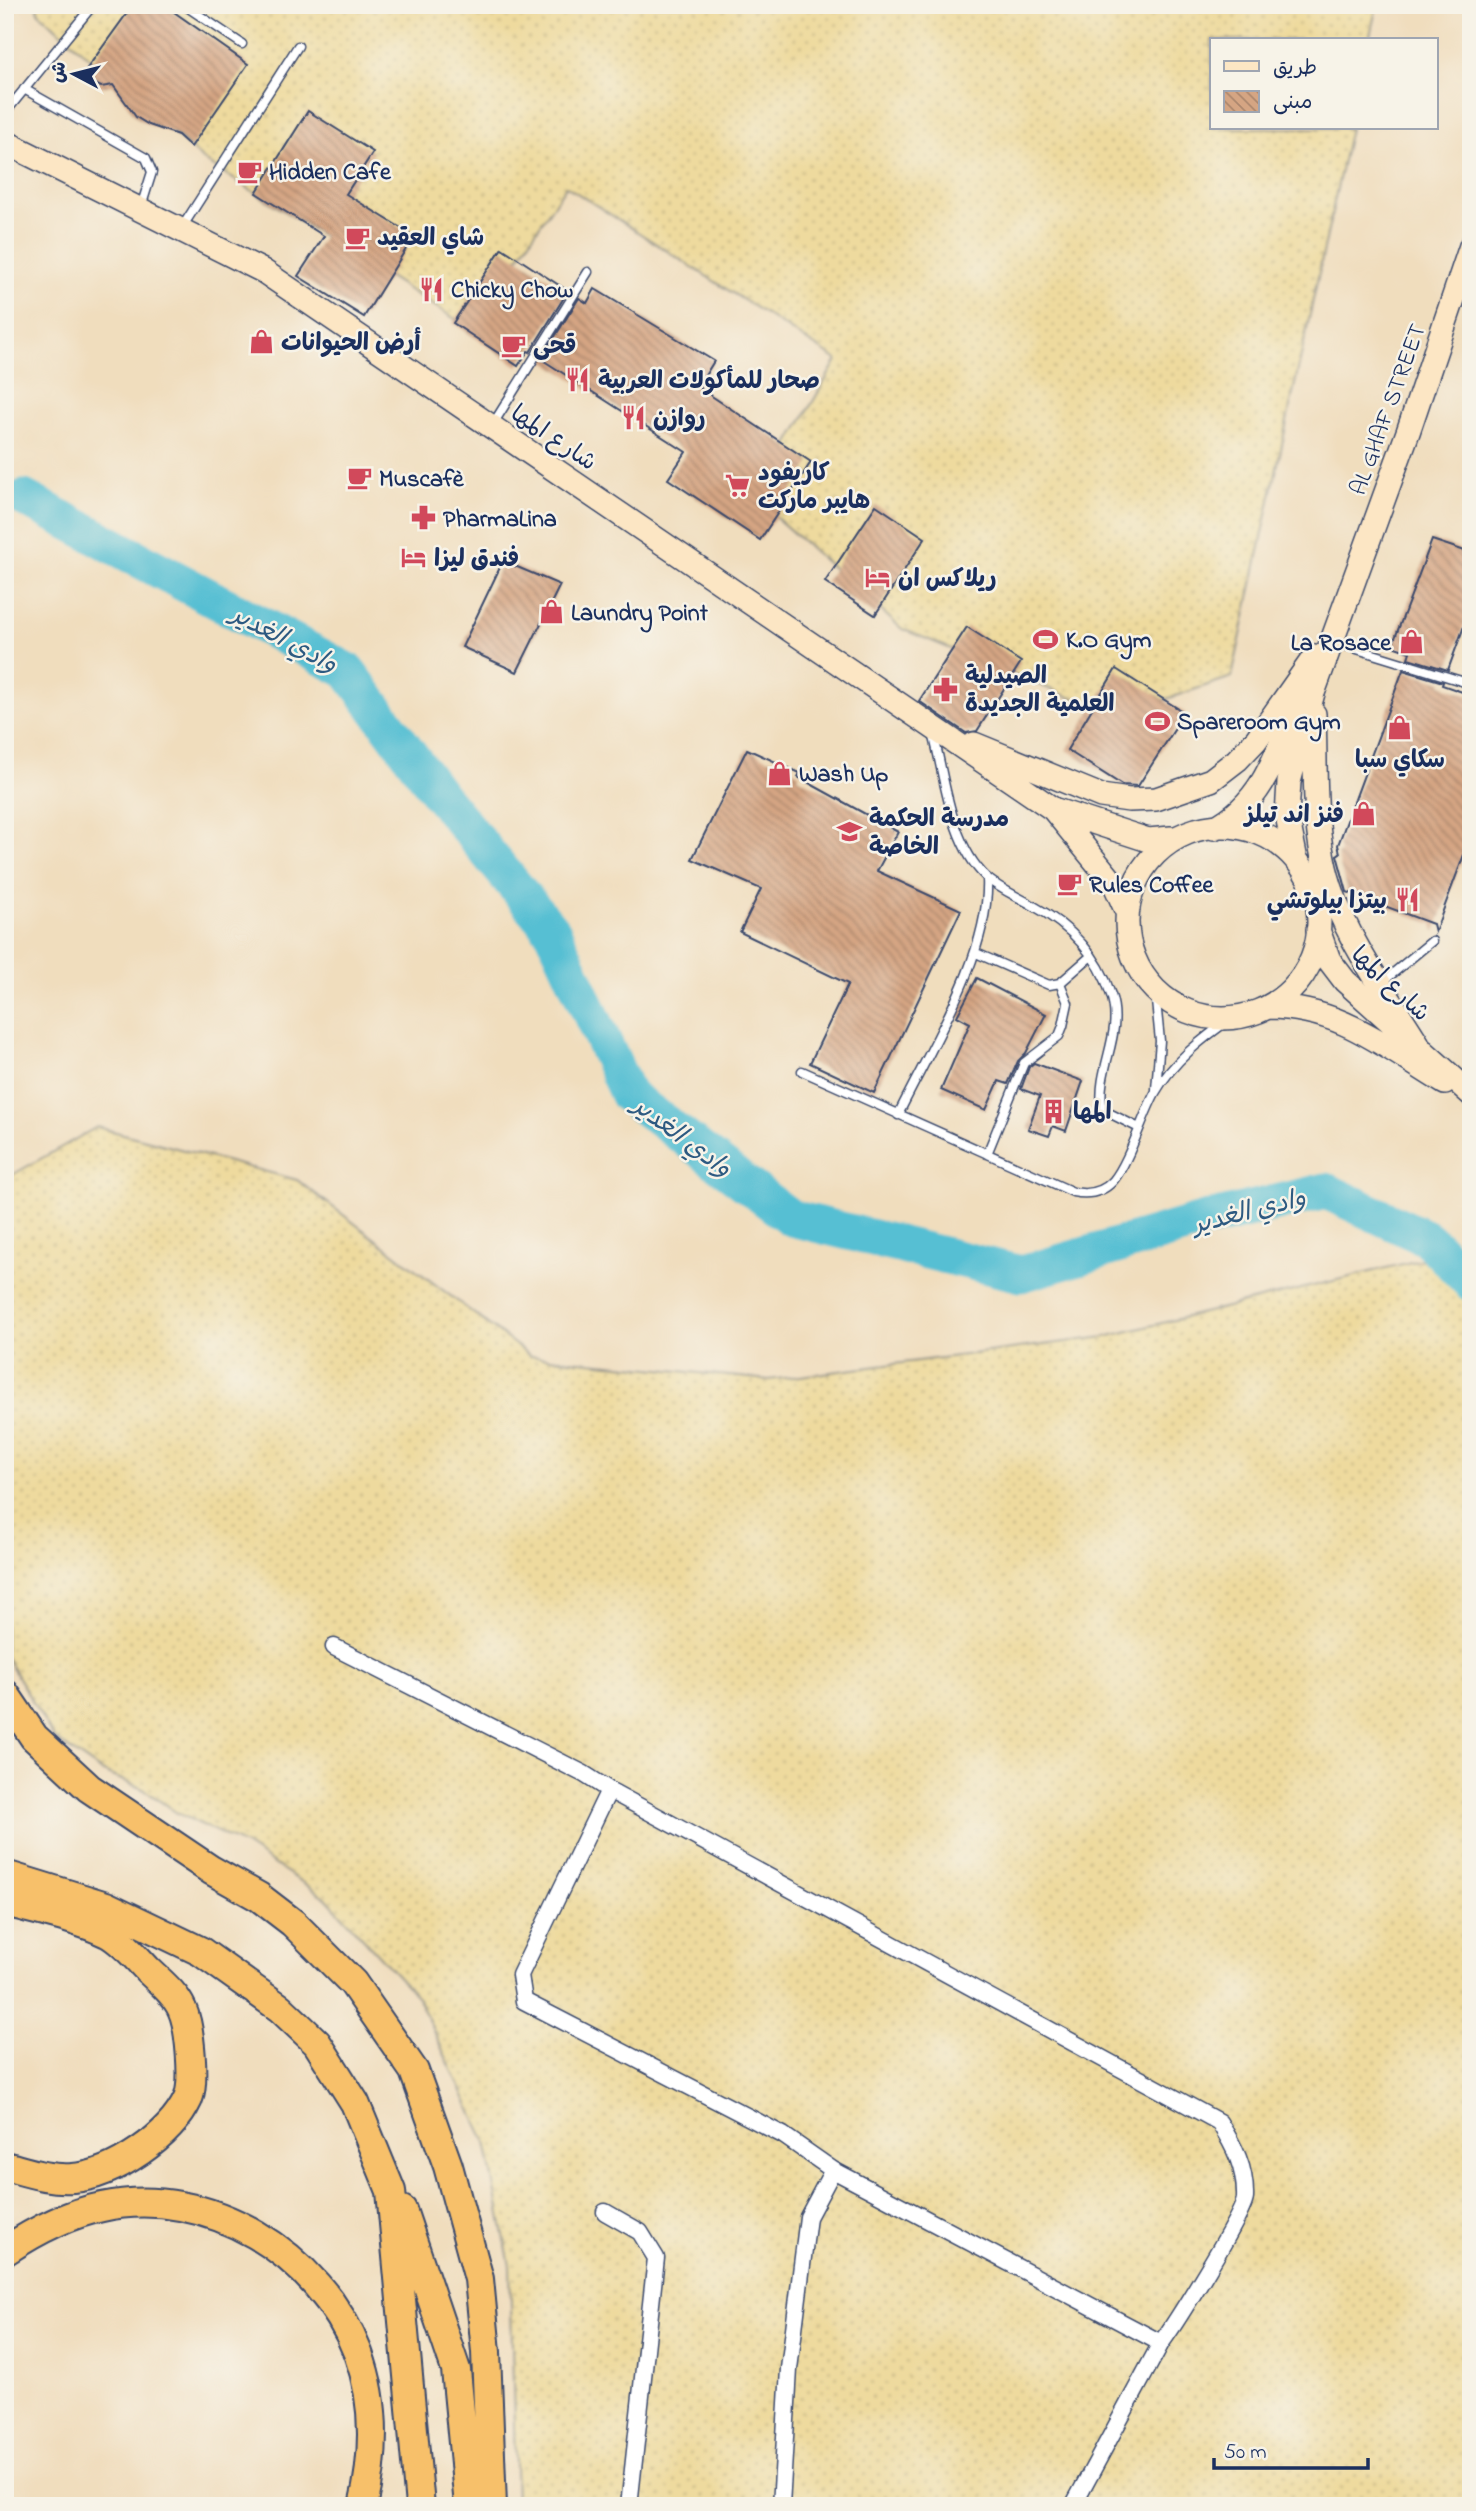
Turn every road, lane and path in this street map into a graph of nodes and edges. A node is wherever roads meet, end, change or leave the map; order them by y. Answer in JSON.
{"nodes":[{"id":1,"x":93,"y":5,"type":"edge"},
{"id":2,"x":184,"y":5,"type":"edge"},
{"id":3,"x":242,"y":44,"type":"dead end"},
{"id":4,"x":298,"y":46,"type":"dead end"},
{"id":5,"x":24,"y":89,"type":"junction"},
{"id":6,"x":5,"y":113,"type":"edge"},
{"id":7,"x":5,"y":142,"type":"edge"},
{"id":8,"x":140,"y":209,"type":"junction"},
{"id":9,"x":181,"y":230,"type":"junction"},
{"id":10,"x":1471,"y":246,"type":"edge"},
{"id":11,"x":588,"y":272,"type":"dead end"},
{"id":12,"x":492,"y":426,"type":"junction"},
{"id":13,"x":1323,"y":649,"type":"junction"},
{"id":14,"x":1471,"y":684,"type":"edge"},
{"id":15,"x":1313,"y":693,"type":"junction"},
{"id":16,"x":932,"y":727,"type":"junction"},
{"id":17,"x":1053,"y":809,"type":"junction"},
{"id":18,"x":1214,"y":828,"type":"junction"},
{"id":19,"x":1171,"y":838,"type":"junction"},
{"id":20,"x":1296,"y":855,"type":"junction"},
{"id":21,"x":987,"y":878,"type":"junction"},
{"id":22,"x":1127,"y":912,"type":"junction"},
{"id":23,"x":1318,"y":930,"type":"junction"},
{"id":24,"x":1432,"y":941,"type":"dead end"},
{"id":25,"x":976,"y":953,"type":"junction"},
{"id":26,"x":1091,"y":956,"type":"junction"},
{"id":27,"x":1060,"y":983,"type":"junction"},
{"id":28,"x":1380,"y":984,"type":"junction"},
{"id":29,"x":1155,"y":991,"type":"junction"},
{"id":30,"x":1268,"y":1007,"type":"junction"},
{"id":31,"x":1232,"y":1018,"type":"junction"},
{"id":32,"x":1418,"y":1044,"type":"junction"},
{"id":33,"x":802,"y":1070,"type":"dead end"},
{"id":34,"x":1156,"y":1091,"type":"junction"},
{"id":35,"x":1471,"y":1096,"type":"edge"},
{"id":36,"x":898,"y":1115,"type":"junction"},
{"id":37,"x":1139,"y":1128,"type":"junction"},
{"id":38,"x":987,"y":1153,"type":"junction"},
{"id":39,"x":334,"y":1647,"type":"dead end"},
{"id":40,"x":5,"y":1694,"type":"edge"},
{"id":41,"x":609,"y":1790,"type":"junction"},
{"id":42,"x":5,"y":1875,"type":"edge"},
{"id":43,"x":5,"y":1902,"type":"edge"},
{"id":44,"x":5,"y":2166,"type":"edge"},
{"id":45,"x":832,"y":2170,"type":"junction"},
{"id":46,"x":391,"y":2190,"type":"junction"},
{"id":47,"x":605,"y":2212,"type":"dead end"},
{"id":48,"x":5,"y":2251,"type":"edge"},
{"id":49,"x":1161,"y":2343,"type":"junction"},
{"id":50,"x":363,"y":2506,"type":"edge"},
{"id":51,"x":420,"y":2506,"type":"edge"},
{"id":52,"x":469,"y":2506,"type":"edge"},
{"id":53,"x":492,"y":2506,"type":"edge"},
{"id":54,"x":629,"y":2506,"type":"edge"},
{"id":55,"x":781,"y":2506,"type":"edge"},
{"id":56,"x":1073,"y":2506,"type":"edge"}],
"edges":[{"from":1,"to":5,"type":"lane"},
{"from":2,"to":3,"type":"lane"},
{"from":4,"to":9,"type":"lane"},
{"from":5,"to":6,"type":"lane"},
{"from":5,"to":8,"type":"lane"},
{"from":7,"to":8,"type":"street","name":"شارع المها"},
{"from":8,"to":9,"type":"street","name":"شارع المها"},
{"from":9,"to":12,"type":"street","name":"شارع المها"},
{"from":10,"to":13,"type":"street","name":"AL GHAF STREET"},
{"from":11,"to":12,"type":"lane"},
{"from":12,"to":16,"type":"street","name":"شارع المها"},
{"from":13,"to":14,"type":"lane"},
{"from":13,"to":15,"type":"street"},
{"from":13,"to":16,"type":"street"},
{"from":13,"to":18,"type":"street"},
{"from":15,"to":20,"type":"street"},
{"from":15,"to":28,"type":"street"},
{"from":16,"to":17,"type":"street","name":"شارع المها"},
{"from":16,"to":21,"type":"lane"},
{"from":17,"to":19,"type":"street","name":"شارع المها"},
{"from":17,"to":22,"type":"street","name":"شارع المها"},
{"from":18,"to":19,"type":"street"},
{"from":18,"to":20,"type":"street"},
{"from":19,"to":22,"type":"street"},
{"from":20,"to":23,"type":"street"},
{"from":21,"to":25,"type":"lane"},
{"from":21,"to":26,"type":"lane"},
{"from":22,"to":29,"type":"street"},
{"from":23,"to":30,"type":"street"},
{"from":23,"to":32,"type":"street","name":"شارع المها"},
{"from":24,"to":28,"type":"lane"},
{"from":25,"to":27,"type":"lane"},
{"from":25,"to":36,"type":"lane"},
{"from":26,"to":27,"type":"lane"},
{"from":26,"to":37,"type":"lane"},
{"from":27,"to":38,"type":"lane"},
{"from":28,"to":32,"type":"street"},
{"from":29,"to":31,"type":"street"},
{"from":29,"to":34,"type":"lane"},
{"from":30,"to":31,"type":"street"},
{"from":30,"to":35,"type":"street","name":"شارع المها"},
{"from":31,"to":34,"type":"lane"},
{"from":32,"to":35,"type":"street","name":"شارع المها"},
{"from":33,"to":36,"type":"lane"},
{"from":34,"to":37,"type":"lane"},
{"from":36,"to":38,"type":"lane"},
{"from":37,"to":38,"type":"lane"},
{"from":39,"to":41,"type":"street"},
{"from":40,"to":53,"type":"highway"},
{"from":41,"to":45,"type":"street"},
{"from":41,"to":49,"type":"street"},
{"from":42,"to":46,"type":"highway"},
{"from":43,"to":44,"type":"highway"},
{"from":45,"to":49,"type":"street"},
{"from":45,"to":55,"type":"street"},
{"from":46,"to":51,"type":"highway"},
{"from":46,"to":52,"type":"highway"},
{"from":47,"to":54,"type":"street"},
{"from":48,"to":50,"type":"highway"},
{"from":49,"to":56,"type":"street"}]}
